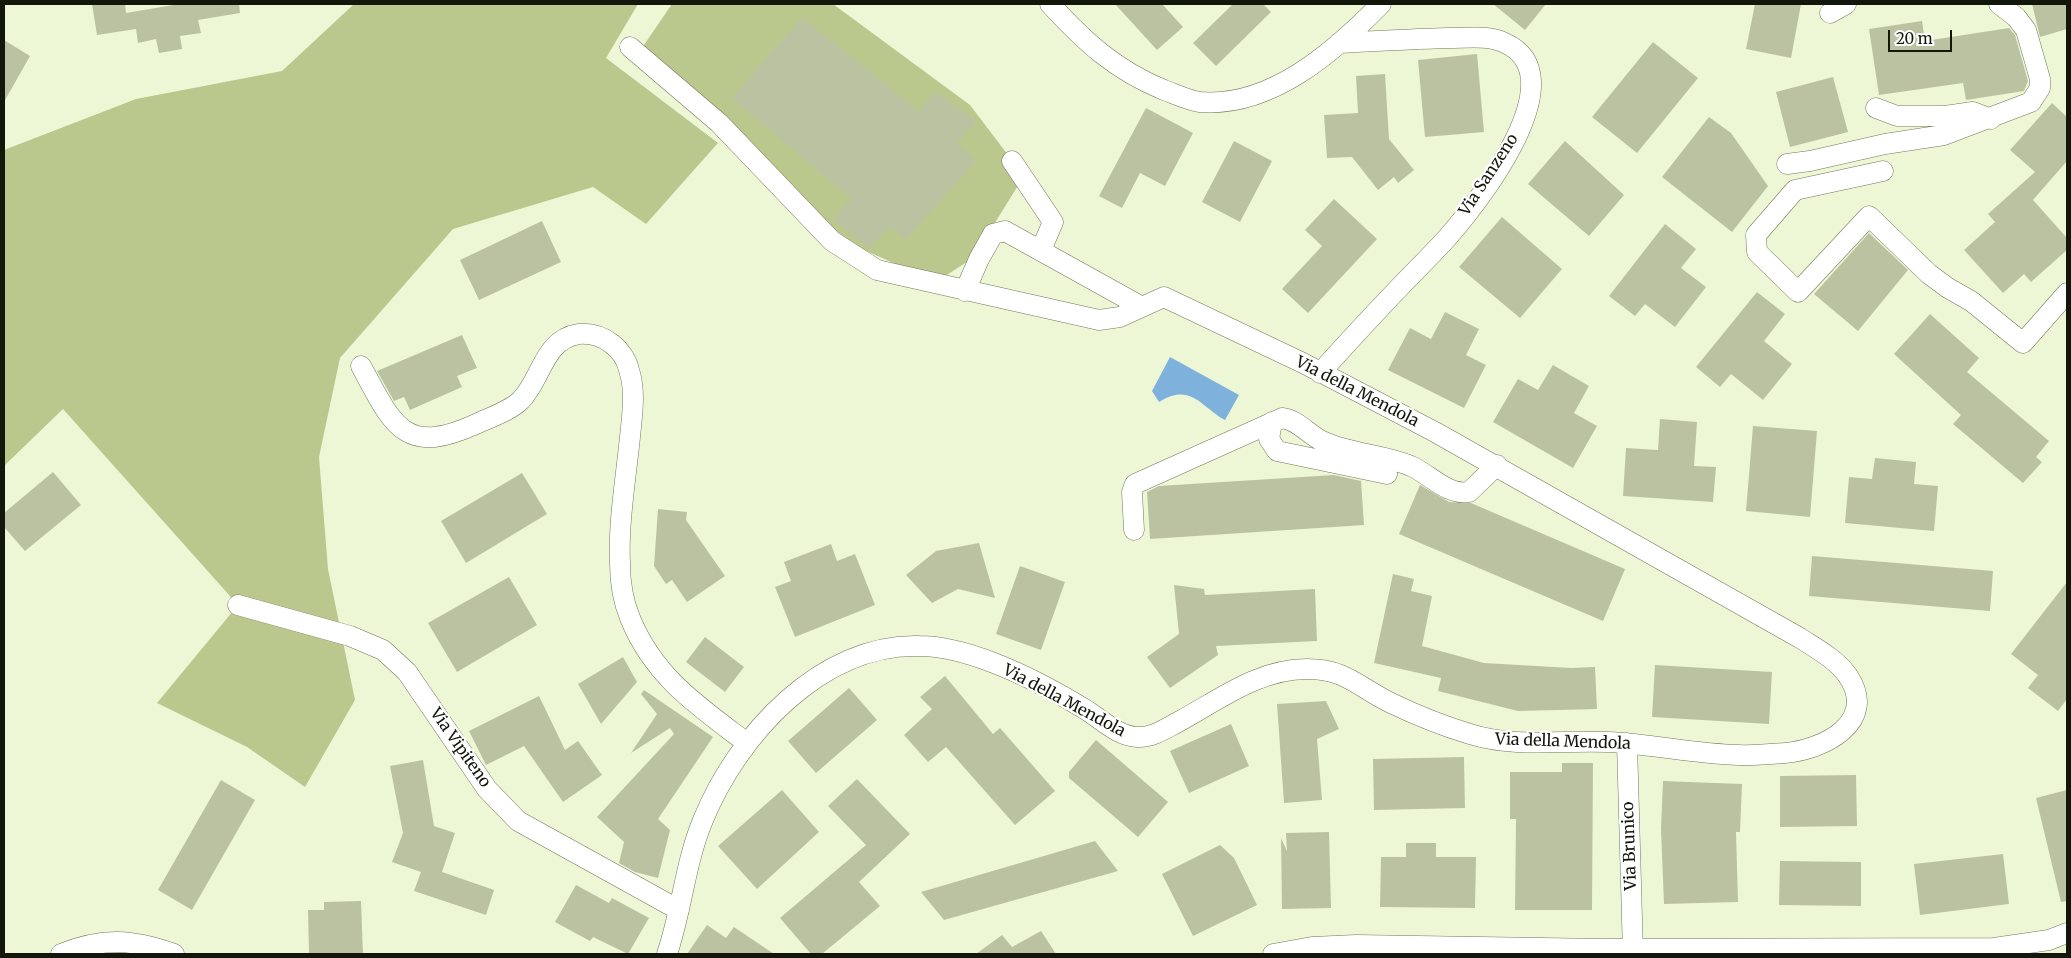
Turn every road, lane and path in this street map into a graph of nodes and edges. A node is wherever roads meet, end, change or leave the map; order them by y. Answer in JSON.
{"nodes":[{"id":1,"x":1050,"y":4,"type":"edge"},
{"id":2,"x":1381,"y":4,"type":"edge"},
{"id":3,"x":1999,"y":4,"type":"edge"},
{"id":4,"x":1340,"y":43,"type":"junction"},
{"id":5,"x":630,"y":47,"type":"dead end"},
{"id":6,"x":1876,"y":108,"type":"dead end"},
{"id":7,"x":1991,"y":119,"type":"junction"},
{"id":8,"x":1012,"y":161,"type":"dead end"},
{"id":9,"x":1787,"y":164,"type":"dead end"},
{"id":10,"x":1883,"y":171,"type":"dead end"},
{"id":11,"x":1040,"y":250,"type":"junction"},
{"id":12,"x":966,"y":291,"type":"junction"},
{"id":13,"x":2067,"y":293,"type":"edge"},
{"id":14,"x":1142,"y":307,"type":"junction"},
{"id":15,"x":362,"y":366,"type":"dead end"},
{"id":16,"x":1320,"y":373,"type":"junction"},
{"id":17,"x":1272,"y":422,"type":"junction"},
{"id":18,"x":1497,"y":465,"type":"junction"},
{"id":19,"x":1387,"y":474,"type":"dead end"},
{"id":20,"x":1134,"y":530,"type":"dead end"},
{"id":21,"x":238,"y":605,"type":"dead end"},
{"id":22,"x":747,"y":743,"type":"junction"},
{"id":23,"x":1627,"y":743,"type":"junction"},
{"id":24,"x":679,"y":910,"type":"junction"},
{"id":25,"x":2067,"y":934,"type":"edge"},
{"id":26,"x":1934,"y":951,"type":"edge"},
{"id":27,"x":1970,"y":951,"type":"edge"},
{"id":28,"x":1633,"y":952,"type":"edge"},
{"id":29,"x":61,"y":954,"type":"edge"},
{"id":30,"x":174,"y":954,"type":"edge"},
{"id":31,"x":667,"y":954,"type":"edge"},
{"id":32,"x":1273,"y":954,"type":"edge"}],
"edges":[{"from":1,"to":4,"type":"street"},
{"from":2,"to":4,"type":"street"},
{"from":3,"to":7,"type":"street"},
{"from":4,"to":16,"type":"street","name":"Via Sanzeno"},
{"from":5,"to":12,"type":"street"},
{"from":6,"to":7,"type":"street"},
{"from":7,"to":9,"type":"street"},
{"from":8,"to":11,"type":"street"},
{"from":10,"to":13,"type":"street"},
{"from":11,"to":12,"type":"street"},
{"from":11,"to":14,"type":"street"},
{"from":12,"to":14,"type":"street"},
{"from":14,"to":16,"type":"street","name":"Via della Mendola"},
{"from":15,"to":22,"type":"street"},
{"from":16,"to":18,"type":"street","name":"Via della Mendola"},
{"from":17,"to":18,"type":"street"},
{"from":17,"to":19,"type":"street"},
{"from":17,"to":20,"type":"street"},
{"from":18,"to":23,"type":"street","name":"Via della Mendola"},
{"from":21,"to":24,"type":"street","name":"Via Vipiteno"},
{"from":22,"to":23,"type":"street","name":"Via della Mendola"},
{"from":22,"to":24,"type":"street","name":"Via della Mendola"},
{"from":23,"to":28,"type":"street","name":"Via Brunico"},
{"from":24,"to":31,"type":"street","name":"Via della Mendola"},
{"from":25,"to":27,"type":"street"},
{"from":26,"to":27,"type":"street"},
{"from":26,"to":28,"type":"street"},
{"from":28,"to":32,"type":"street"},
{"from":29,"to":30,"type":"street"}]}
